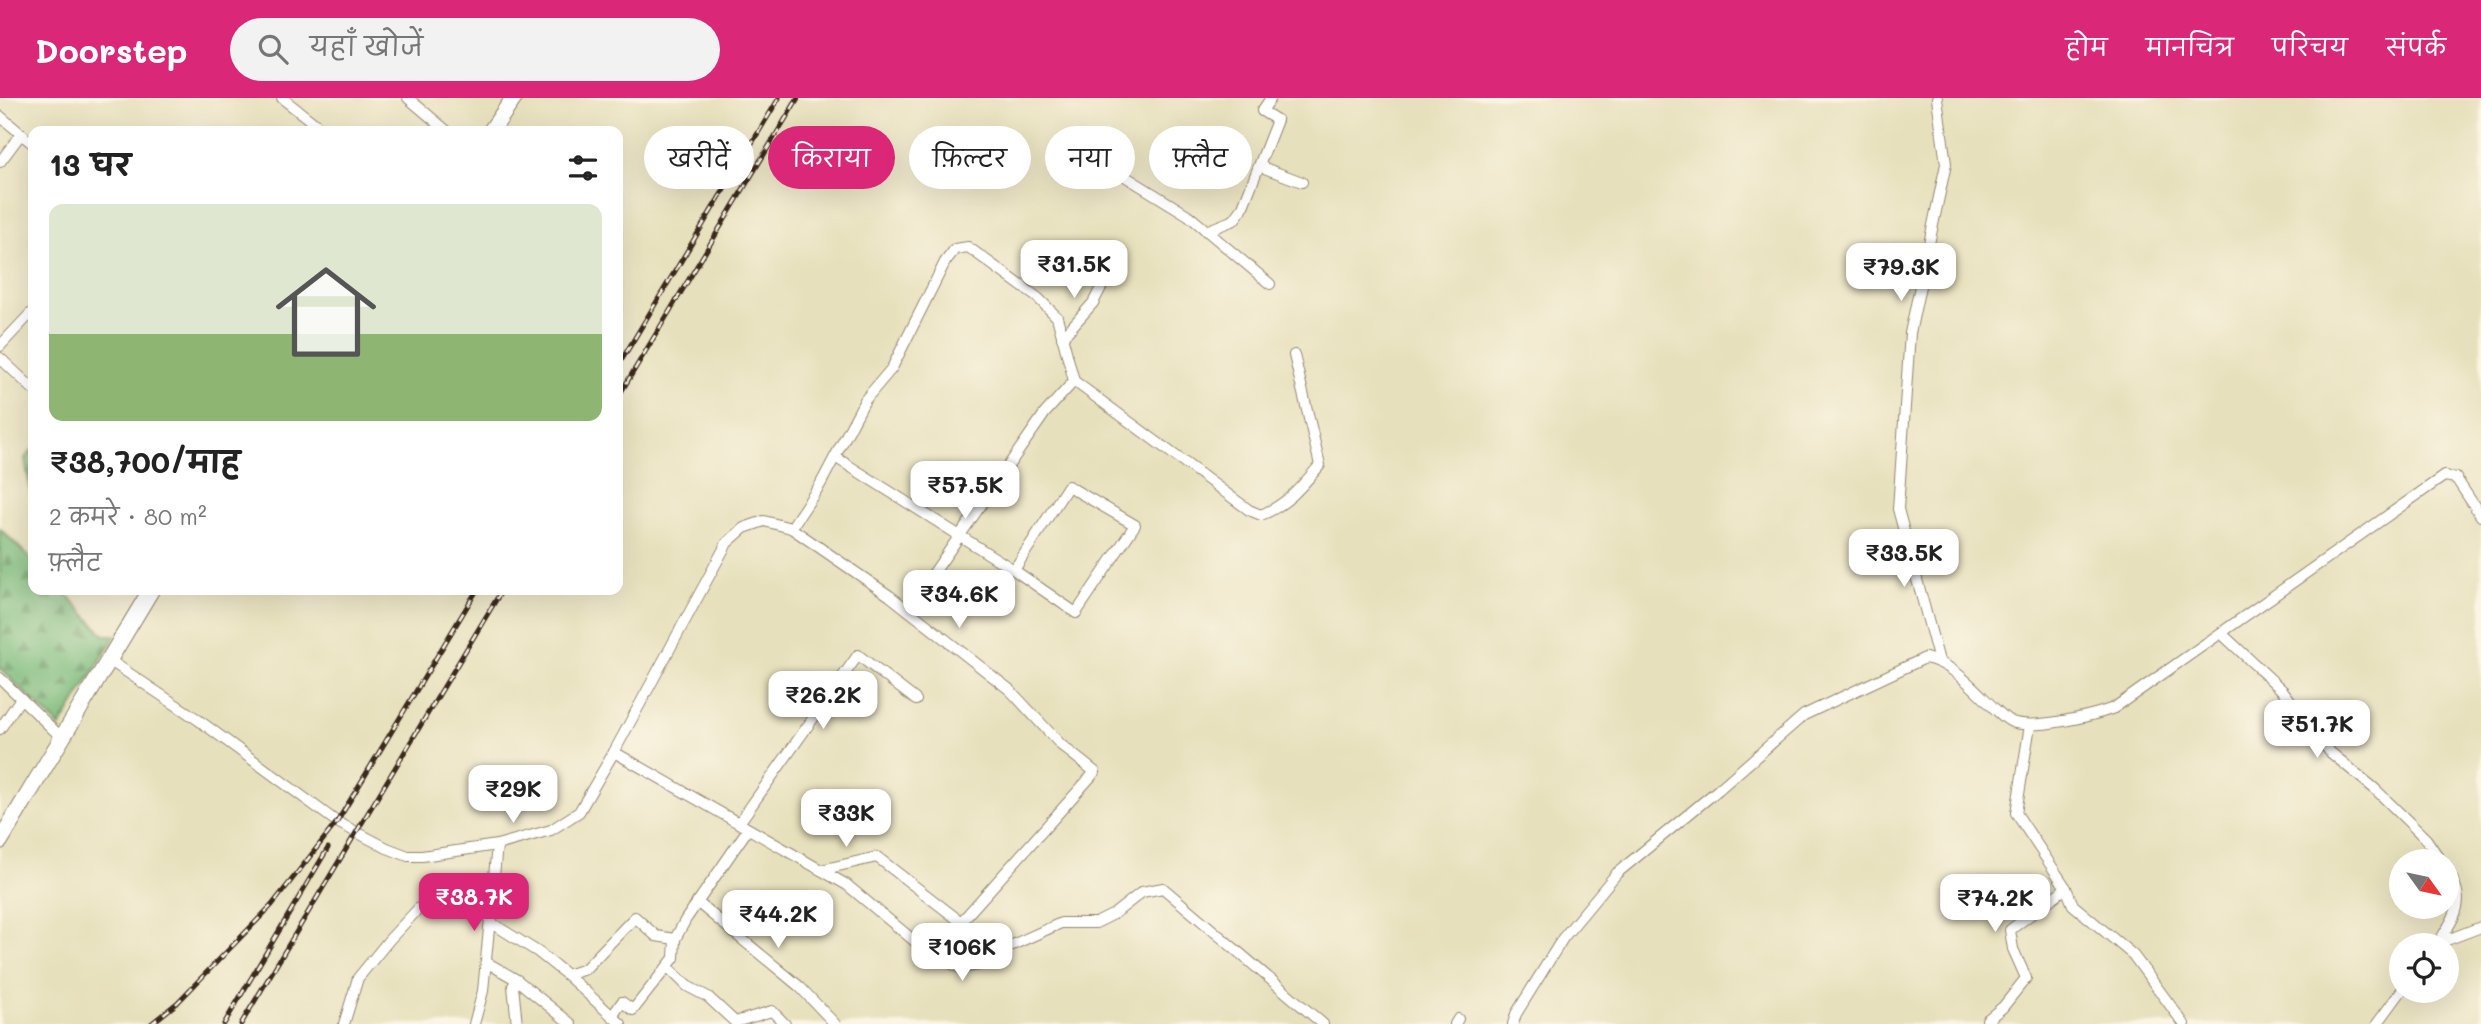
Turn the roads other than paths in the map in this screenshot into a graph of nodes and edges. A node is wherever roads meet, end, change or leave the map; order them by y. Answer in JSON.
{"nodes":[{"id":1,"x":282,"y":98,"type":"edge"},
{"id":2,"x":408,"y":98,"type":"edge"},
{"id":3,"x":514,"y":98,"type":"edge"},
{"id":4,"x":1271,"y":98,"type":"edge"},
{"id":5,"x":1937,"y":98,"type":"edge"},
{"id":6,"x":0,"y":116,"type":"edge"},
{"id":7,"x":318,"y":126,"type":"edge"},
{"id":8,"x":441,"y":126,"type":"edge"},
{"id":9,"x":494,"y":126,"type":"edge"},
{"id":10,"x":21,"y":134,"type":"junction"},
{"id":11,"x":28,"y":140,"type":"edge"},
{"id":12,"x":0,"y":162,"type":"edge"},
{"id":13,"x":1259,"y":166,"type":"junction"},
{"id":14,"x":1135,"y":182,"type":"edge"},
{"id":15,"x":1301,"y":182,"type":"dead end"},
{"id":16,"x":1206,"y":231,"type":"junction"},
{"id":17,"x":1107,"y":276,"type":"dead end"},
{"id":18,"x":1270,"y":285,"type":"dead end"},
{"id":19,"x":28,"y":316,"type":"edge"},
{"id":20,"x":1062,"y":338,"type":"junction"},
{"id":21,"x":0,"y":346,"type":"edge"},
{"id":22,"x":1294,"y":355,"type":"dead end"},
{"id":23,"x":0,"y":358,"type":"edge"},
{"id":24,"x":1074,"y":381,"type":"junction"},
{"id":25,"x":28,"y":384,"type":"edge"},
{"id":26,"x":835,"y":457,"type":"junction"},
{"id":27,"x":2481,"y":516,"type":"edge"},
{"id":28,"x":791,"y":528,"type":"junction"},
{"id":29,"x":959,"y":536,"type":"junction"},
{"id":30,"x":1013,"y":570,"type":"junction"},
{"id":31,"x":148,"y":595,"type":"edge"},
{"id":32,"x":908,"y":610,"type":"junction"},
{"id":33,"x":2221,"y":633,"type":"junction"},
{"id":34,"x":109,"y":660,"type":"junction"},
{"id":35,"x":1939,"y":661,"type":"junction"},
{"id":36,"x":0,"y":678,"type":"edge"},
{"id":37,"x":21,"y":698,"type":"junction"},
{"id":38,"x":916,"y":699,"type":"dead end"},
{"id":39,"x":2030,"y":725,"type":"junction"},
{"id":40,"x":0,"y":729,"type":"edge"},
{"id":41,"x":62,"y":738,"type":"junction"},
{"id":42,"x":614,"y":752,"type":"junction"},
{"id":43,"x":744,"y":826,"type":"junction"},
{"id":44,"x":0,"y":841,"type":"edge"},
{"id":45,"x":497,"y":845,"type":"junction"},
{"id":46,"x":2433,"y":849,"type":"edge"},
{"id":47,"x":821,"y":870,"type":"junction"},
{"id":48,"x":2066,"y":888,"type":"junction"},
{"id":49,"x":459,"y":889,"type":"dead end"},
{"id":50,"x":697,"y":902,"type":"junction"},
{"id":51,"x":490,"y":922,"type":"junction"},
{"id":52,"x":2481,"y":927,"type":"edge"},
{"id":53,"x":2459,"y":936,"type":"edge"},
{"id":54,"x":675,"y":939,"type":"junction"},
{"id":55,"x":486,"y":962,"type":"junction"},
{"id":56,"x":670,"y":969,"type":"dead end"},
{"id":57,"x":567,"y":975,"type":"junction"},
{"id":58,"x":517,"y":980,"type":"junction"},
{"id":59,"x":2392,"y":1003,"type":"edge"},
{"id":60,"x":612,"y":1015,"type":"junction"},
{"id":61,"x":344,"y":1024,"type":"edge"},
{"id":62,"x":474,"y":1024,"type":"edge"},
{"id":63,"x":517,"y":1024,"type":"edge"},
{"id":64,"x":571,"y":1024,"type":"edge"},
{"id":65,"x":621,"y":1024,"type":"edge"},
{"id":66,"x":785,"y":1024,"type":"edge"},
{"id":67,"x":835,"y":1024,"type":"edge"},
{"id":68,"x":1323,"y":1024,"type":"edge"},
{"id":69,"x":1513,"y":1024,"type":"edge"},
{"id":70,"x":1990,"y":1024,"type":"edge"},
{"id":71,"x":2184,"y":1024,"type":"edge"},
{"id":72,"x":2377,"y":1024,"type":"edge"}],
"edges":[{"from":1,"to":7,"type":"street"},
{"from":2,"to":8,"type":"street"},
{"from":3,"to":9,"type":"main road"},
{"from":4,"to":13,"type":"street"},
{"from":5,"to":35,"type":"street"},
{"from":6,"to":10,"type":"street"},
{"from":10,"to":11,"type":"street"},
{"from":10,"to":12,"type":"street"},
{"from":13,"to":15,"type":"street"},
{"from":13,"to":16,"type":"street"},
{"from":14,"to":16,"type":"street"},
{"from":16,"to":18,"type":"street"},
{"from":17,"to":20,"type":"street"},
{"from":19,"to":21,"type":"street"},
{"from":20,"to":24,"type":"street"},
{"from":20,"to":26,"type":"street"},
{"from":22,"to":24,"type":"street"},
{"from":23,"to":25,"type":"street"},
{"from":24,"to":29,"type":"street"},
{"from":26,"to":28,"type":"street"},
{"from":26,"to":29,"type":"street"},
{"from":27,"to":33,"type":"street"},
{"from":28,"to":32,"type":"street"},
{"from":28,"to":42,"type":"street"},
{"from":29,"to":30,"type":"street"},
{"from":29,"to":32,"type":"street"},
{"from":30,"to":30,"type":"street"},
{"from":31,"to":34,"type":"main road"},
{"from":32,"to":47,"type":"street"},
{"from":33,"to":39,"type":"street"},
{"from":33,"to":46,"type":"street"},
{"from":34,"to":41,"type":"main road"},
{"from":34,"to":45,"type":"street"},
{"from":35,"to":39,"type":"street"},
{"from":35,"to":69,"type":"street"},
{"from":36,"to":37,"type":"street"},
{"from":37,"to":40,"type":"street"},
{"from":37,"to":41,"type":"street"},
{"from":38,"to":43,"type":"street"},
{"from":39,"to":48,"type":"street"},
{"from":41,"to":44,"type":"main road"},
{"from":42,"to":43,"type":"street"},
{"from":42,"to":45,"type":"street"},
{"from":43,"to":47,"type":"street"},
{"from":43,"to":50,"type":"street"},
{"from":45,"to":51,"type":"street"},
{"from":47,"to":68,"type":"street"},
{"from":48,"to":70,"type":"street"},
{"from":48,"to":71,"type":"street"},
{"from":49,"to":61,"type":"street"},
{"from":50,"to":54,"type":"street"},
{"from":50,"to":67,"type":"street"},
{"from":51,"to":55,"type":"street"},
{"from":51,"to":57,"type":"street"},
{"from":52,"to":53,"type":"street"},
{"from":54,"to":57,"type":"street"},
{"from":54,"to":60,"type":"street"},
{"from":55,"to":58,"type":"street"},
{"from":55,"to":62,"type":"street"},
{"from":56,"to":66,"type":"street"},
{"from":57,"to":60,"type":"street"},
{"from":58,"to":63,"type":"street"},
{"from":58,"to":64,"type":"street"},
{"from":59,"to":72,"type":"street"},
{"from":60,"to":65,"type":"street"}]}
